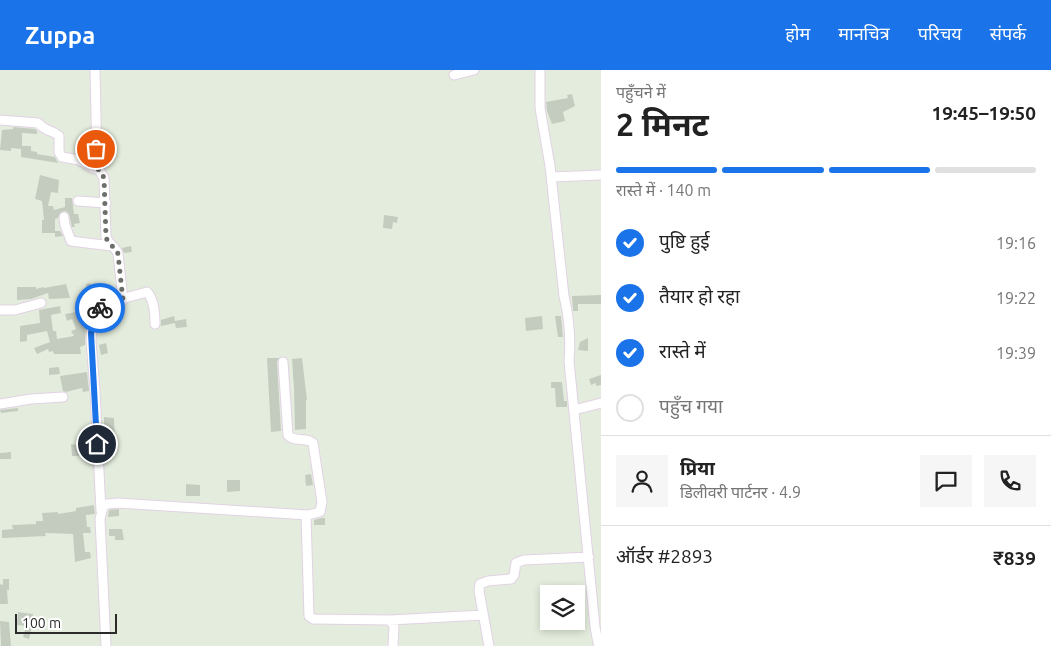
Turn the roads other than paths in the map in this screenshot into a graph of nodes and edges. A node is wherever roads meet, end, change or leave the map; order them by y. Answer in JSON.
{"nodes":[{"id":1,"x":95,"y":70,"type":"edge"},
{"id":2,"x":474,"y":70,"type":"edge"},
{"id":3,"x":540,"y":70,"type":"edge"},
{"id":4,"x":454,"y":75,"type":"dead end"},
{"id":5,"x":0,"y":120,"type":"edge"},
{"id":6,"x":92,"y":168,"type":"junction"},
{"id":7,"x":601,"y":175,"type":"edge"},
{"id":8,"x":552,"y":177,"type":"junction"},
{"id":9,"x":78,"y":201,"type":"dead end"},
{"id":10,"x":106,"y":203,"type":"junction"},
{"id":11,"x":64,"y":218,"type":"dead end"},
{"id":12,"x":111,"y":246,"type":"junction"},
{"id":13,"x":123,"y":300,"type":"junction"},
{"id":14,"x":41,"y":303,"type":"dead end"},
{"id":15,"x":0,"y":310,"type":"edge"},
{"id":16,"x":155,"y":324,"type":"dead end"},
{"id":17,"x":283,"y":362,"type":"dead end"},
{"id":18,"x":63,"y":397,"type":"dead end"},
{"id":19,"x":601,"y":403,"type":"edge"},
{"id":20,"x":0,"y":404,"type":"edge"},
{"id":21,"x":574,"y":410,"type":"junction"},
{"id":22,"x":101,"y":514,"type":"junction"},
{"id":23,"x":306,"y":515,"type":"junction"},
{"id":24,"x":589,"y":557,"type":"junction"},
{"id":25,"x":483,"y":614,"type":"junction"},
{"id":26,"x":390,"y":620,"type":"junction"},
{"id":27,"x":106,"y":646,"type":"edge"},
{"id":28,"x":393,"y":646,"type":"edge"},
{"id":29,"x":489,"y":646,"type":"edge"},
{"id":30,"x":600,"y":646,"type":"edge"}],
"edges":[{"from":1,"to":6,"type":"street"},
{"from":2,"to":4,"type":"street"},
{"from":3,"to":8,"type":"street"},
{"from":5,"to":6,"type":"street"},
{"from":6,"to":10,"type":"street"},
{"from":7,"to":8,"type":"street"},
{"from":8,"to":21,"type":"street"},
{"from":9,"to":10,"type":"street"},
{"from":10,"to":12,"type":"street"},
{"from":11,"to":12,"type":"street"},
{"from":12,"to":13,"type":"street"},
{"from":13,"to":16,"type":"street"},
{"from":13,"to":22,"type":"street"},
{"from":14,"to":15,"type":"street"},
{"from":17,"to":23,"type":"street"},
{"from":18,"to":20,"type":"street"},
{"from":19,"to":21,"type":"street"},
{"from":21,"to":24,"type":"street"},
{"from":22,"to":23,"type":"street"},
{"from":22,"to":27,"type":"street"},
{"from":23,"to":26,"type":"street"},
{"from":24,"to":25,"type":"street"},
{"from":24,"to":30,"type":"street"},
{"from":25,"to":26,"type":"street"},
{"from":25,"to":29,"type":"street"},
{"from":26,"to":28,"type":"street"}]}
